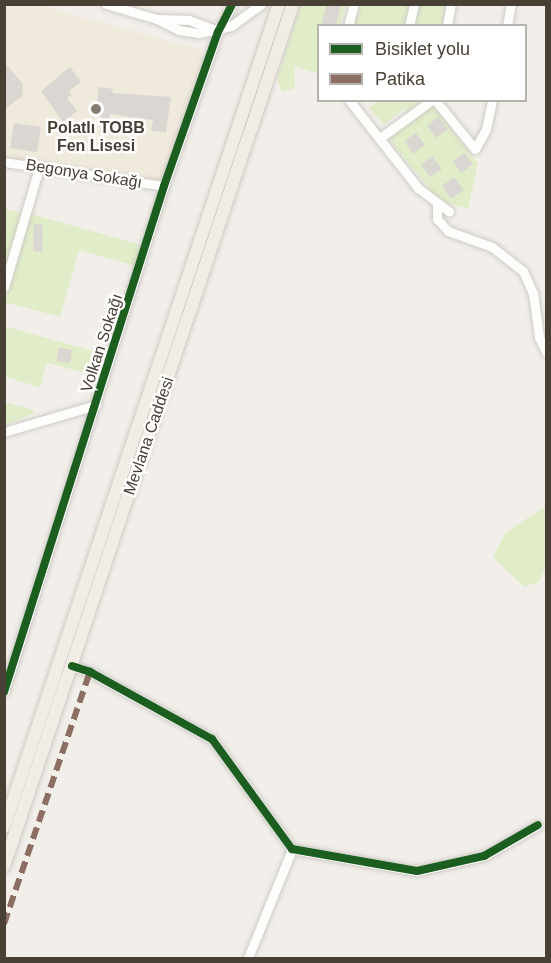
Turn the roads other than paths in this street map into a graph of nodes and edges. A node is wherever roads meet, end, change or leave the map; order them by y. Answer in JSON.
{"nodes":[{"id":1,"x":232,"y":4,"type":"edge"},
{"id":2,"x":261,"y":4,"type":"edge"},
{"id":3,"x":279,"y":4,"type":"edge"},
{"id":4,"x":293,"y":4,"type":"edge"},
{"id":5,"x":354,"y":4,"type":"edge"},
{"id":6,"x":414,"y":4,"type":"edge"},
{"id":7,"x":451,"y":4,"type":"edge"},
{"id":8,"x":511,"y":4,"type":"edge"},
{"id":9,"x":109,"y":5,"type":"edge"},
{"id":10,"x":349,"y":24,"type":"edge"},
{"id":11,"x":409,"y":24,"type":"edge"},
{"id":12,"x":447,"y":24,"type":"edge"},
{"id":13,"x":507,"y":24,"type":"edge"},
{"id":14,"x":218,"y":32,"type":"junction"},
{"id":15,"x":351,"y":102,"type":"edge"},
{"id":16,"x":430,"y":102,"type":"edge"},
{"id":17,"x":435,"y":102,"type":"edge"},
{"id":18,"x":492,"y":102,"type":"edge"},
{"id":19,"x":380,"y":138,"type":"junction"},
{"id":20,"x":4,"y":162,"type":"edge"},
{"id":21,"x":39,"y":168,"type":"junction"},
{"id":22,"x":164,"y":186,"type":"junction"},
{"id":23,"x":437,"y":204,"type":"junction"},
{"id":24,"x":449,"y":211,"type":"dead end"},
{"id":25,"x":4,"y":287,"type":"edge"},
{"id":26,"x":546,"y":352,"type":"edge"},
{"id":27,"x":96,"y":405,"type":"junction"},
{"id":28,"x":4,"y":432,"type":"edge"},
{"id":29,"x":72,"y":666,"type":"junction"},
{"id":30,"x":4,"y":692,"type":"edge"},
{"id":31,"x":538,"y":825,"type":"dead end"},
{"id":32,"x":4,"y":827,"type":"edge"},
{"id":33,"x":292,"y":849,"type":"junction"},
{"id":34,"x":4,"y":866,"type":"edge"},
{"id":35,"x":248,"y":958,"type":"edge"}],
"edges":[{"from":1,"to":14,"type":"street","name":"Volkan Sokağı"},
{"from":2,"to":14,"type":"street"},
{"from":3,"to":32,"type":"main road","name":"Mevlana Caddesi"},
{"from":4,"to":29,"type":"main road","name":"Mevlana Caddesi"},
{"from":5,"to":10,"type":"street"},
{"from":6,"to":11,"type":"street"},
{"from":7,"to":12,"type":"street"},
{"from":8,"to":13,"type":"street"},
{"from":9,"to":14,"type":"street"},
{"from":14,"to":22,"type":"street","name":"Volkan Sokağı"},
{"from":15,"to":19,"type":"street"},
{"from":16,"to":19,"type":"street"},
{"from":17,"to":18,"type":"street"},
{"from":19,"to":23,"type":"street"},
{"from":20,"to":21,"type":"street","name":"Begonya Sokağı"},
{"from":21,"to":22,"type":"street","name":"Begonya Sokağı"},
{"from":21,"to":25,"type":"street"},
{"from":22,"to":27,"type":"street","name":"Volkan Sokağı"},
{"from":23,"to":24,"type":"street"},
{"from":23,"to":26,"type":"street"},
{"from":27,"to":28,"type":"street"},
{"from":27,"to":30,"type":"street","name":"Volkan Sokağı"},
{"from":29,"to":33,"type":"street"},
{"from":29,"to":34,"type":"main road","name":"Mevlana Caddesi"},
{"from":31,"to":33,"type":"street"},
{"from":33,"to":35,"type":"street"}]}
